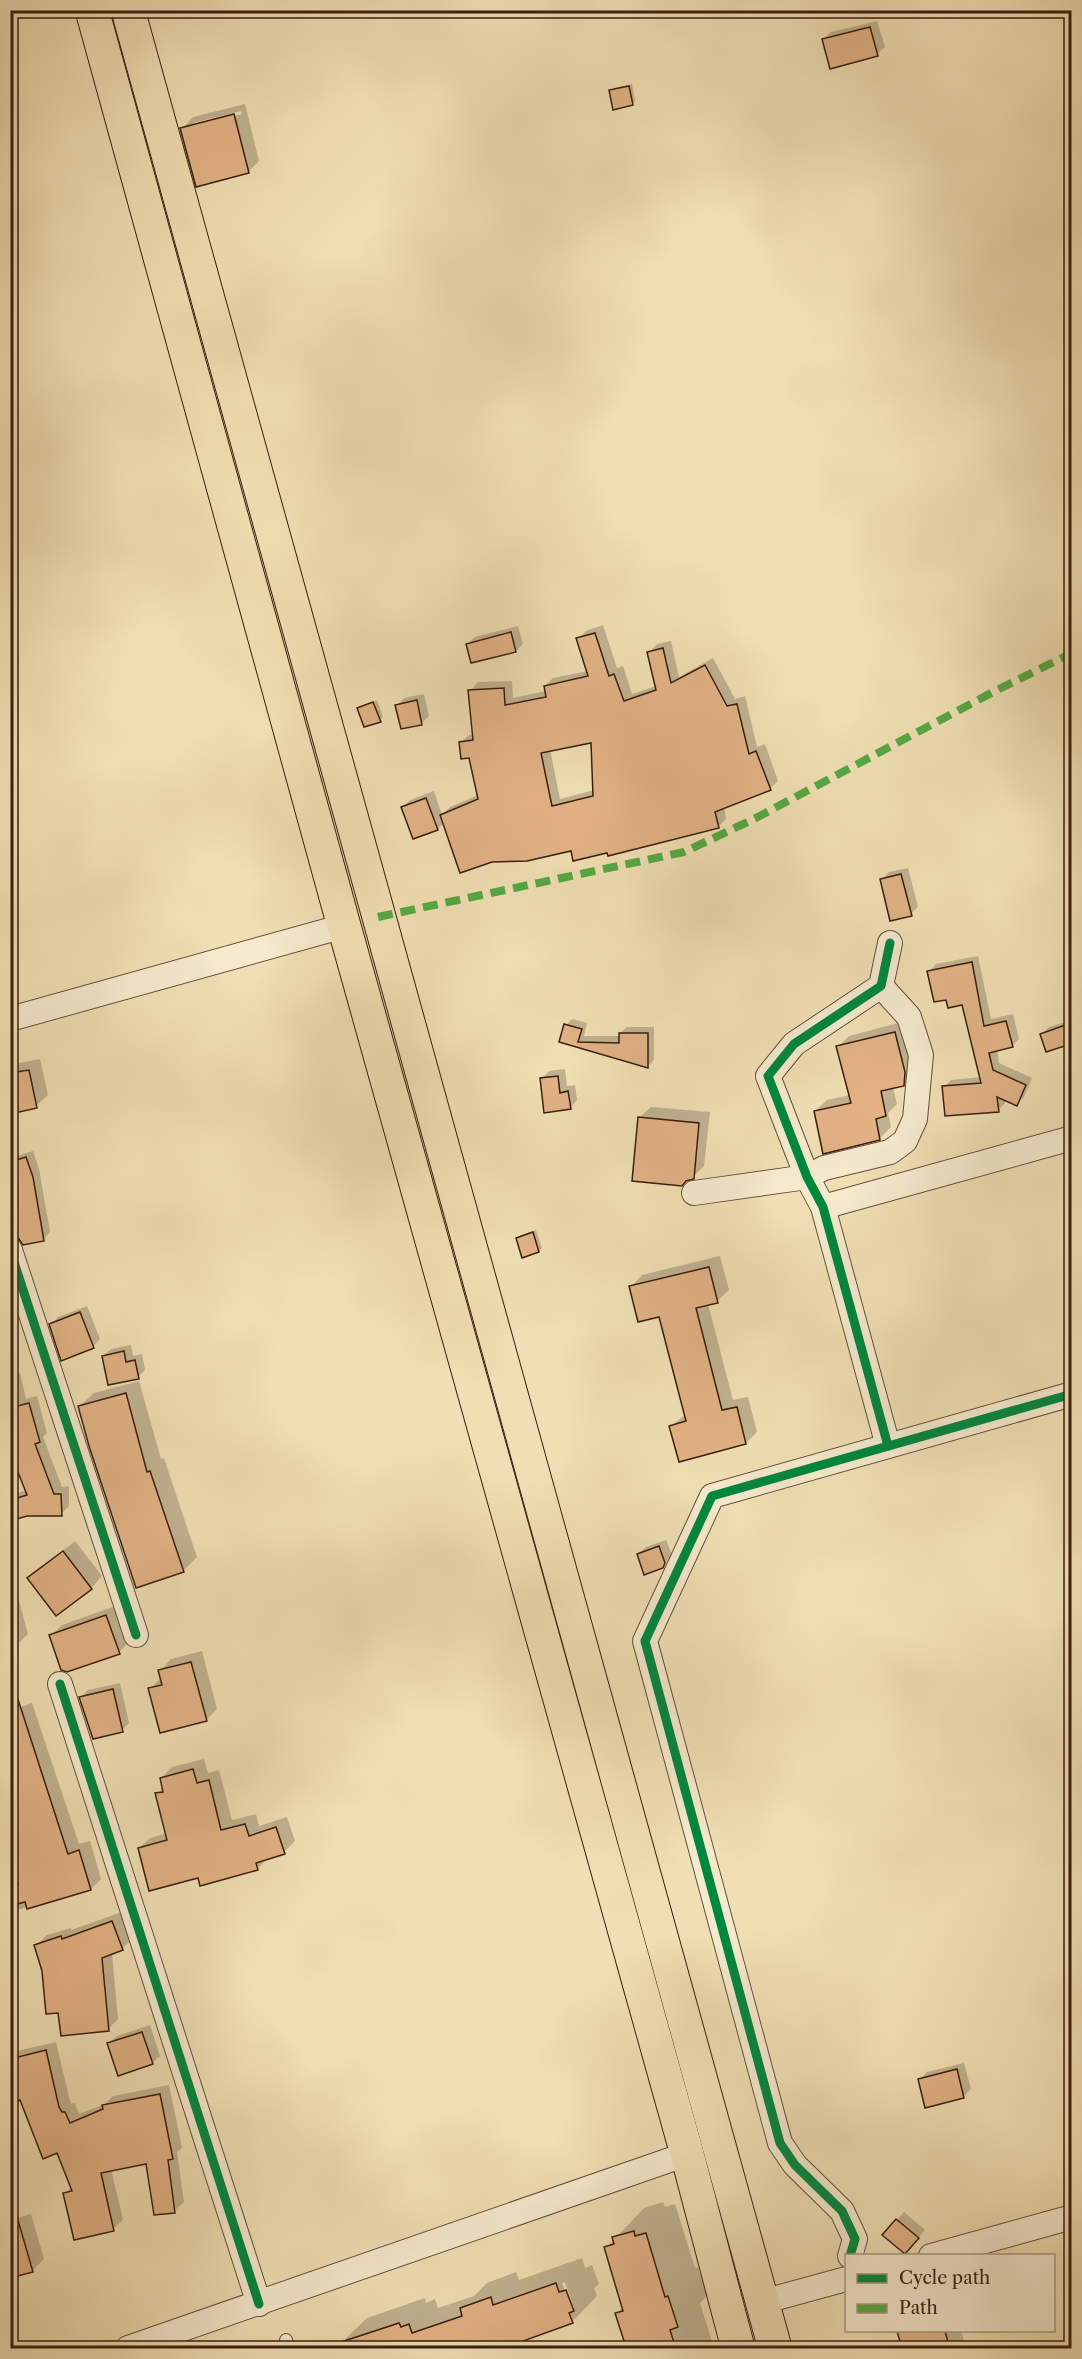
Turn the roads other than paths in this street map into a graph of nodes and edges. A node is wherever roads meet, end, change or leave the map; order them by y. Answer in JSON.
{"nodes":[{"id":1,"x":92,"y":10,"type":"edge"},
{"id":2,"x":128,"y":10,"type":"edge"},
{"id":3,"x":344,"y":926,"type":"junction"},
{"id":4,"x":890,"y":943,"type":"dead end"},
{"id":5,"x":881,"y":986,"type":"junction"},
{"id":6,"x":10,"y":1019,"type":"edge"},
{"id":7,"x":1071,"y":1138,"type":"edge"},
{"id":8,"x":807,"y":1177,"type":"junction"},
{"id":9,"x":694,"y":1193,"type":"dead end"},
{"id":10,"x":823,"y":1207,"type":"junction"},
{"id":11,"x":10,"y":1250,"type":"edge"},
{"id":12,"x":1071,"y":1394,"type":"edge"},
{"id":13,"x":888,"y":1446,"type":"junction"},
{"id":14,"x":136,"y":1635,"type":"dead end"},
{"id":15,"x":60,"y":1684,"type":"dead end"},
{"id":16,"x":687,"y":2154,"type":"junction"},
{"id":17,"x":1071,"y":2217,"type":"edge"},
{"id":18,"x":851,"y":2254,"type":"edge"},
{"id":19,"x":938,"y":2254,"type":"edge"},
{"id":20,"x":845,"y":2261,"type":"edge"},
{"id":21,"x":845,"y":2279,"type":"edge"},
{"id":22,"x":821,"y":2286,"type":"junction"},
{"id":23,"x":762,"y":2302,"type":"junction"},
{"id":24,"x":259,"y":2304,"type":"junction"},
{"id":25,"x":128,"y":2349,"type":"edge"},
{"id":26,"x":738,"y":2349,"type":"edge"},
{"id":27,"x":775,"y":2349,"type":"edge"}],
"edges":[{"from":1,"to":3,"type":"highway"},
{"from":2,"to":23,"type":"highway"},
{"from":3,"to":6,"type":"street"},
{"from":3,"to":16,"type":"highway"},
{"from":4,"to":5,"type":"street"},
{"from":5,"to":8,"type":"street"},
{"from":5,"to":8,"type":"street"},
{"from":7,"to":10,"type":"street"},
{"from":8,"to":9,"type":"street"},
{"from":8,"to":10,"type":"street"},
{"from":10,"to":13,"type":"street"},
{"from":11,"to":14,"type":"street"},
{"from":12,"to":13,"type":"street"},
{"from":13,"to":18,"type":"street"},
{"from":15,"to":24,"type":"street"},
{"from":16,"to":24,"type":"street"},
{"from":16,"to":26,"type":"highway"},
{"from":17,"to":19,"type":"street"},
{"from":20,"to":22,"type":"street"},
{"from":21,"to":22,"type":"street"},
{"from":22,"to":23,"type":"street"},
{"from":23,"to":27,"type":"highway"},
{"from":24,"to":25,"type":"street"}]}
